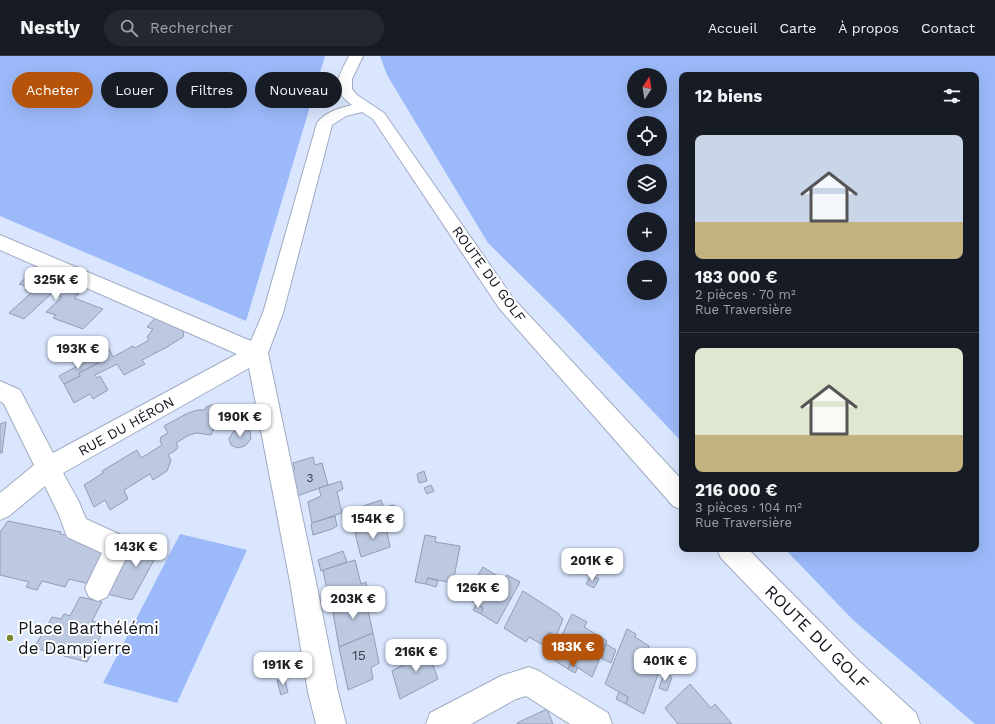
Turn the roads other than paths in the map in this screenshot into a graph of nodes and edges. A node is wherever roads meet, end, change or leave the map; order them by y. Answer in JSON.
{"nodes":[{"id":1,"x":356,"y":56,"type":"edge"},
{"id":2,"x":366,"y":106,"type":"junction"},
{"id":3,"x":0,"y":242,"type":"edge"},
{"id":4,"x":257,"y":353,"type":"junction"},
{"id":5,"x":0,"y":390,"type":"edge"},
{"id":6,"x":49,"y":468,"type":"junction"},
{"id":7,"x":679,"y":495,"type":"edge"},
{"id":8,"x":0,"y":508,"type":"edge"},
{"id":9,"x":733,"y":552,"type":"edge"},
{"id":10,"x":98,"y":588,"type":"dead end"},
{"id":11,"x":331,"y":724,"type":"edge"},
{"id":12,"x":441,"y":724,"type":"edge"},
{"id":13,"x":597,"y":724,"type":"edge"},
{"id":14,"x":905,"y":724,"type":"edge"}],
"edges":[{"from":1,"to":2,"type":"street","name":"ROUTE DU GOLF"},
{"from":2,"to":4,"type":"street"},
{"from":2,"to":7,"type":"street","name":"ROUTE DU GOLF"},
{"from":3,"to":4,"type":"street"},
{"from":4,"to":6,"type":"street","name":"RUE DU HÉRON"},
{"from":4,"to":11,"type":"street"},
{"from":5,"to":6,"type":"street"},
{"from":6,"to":8,"type":"street","name":"RUE DU HÉRON"},
{"from":6,"to":10,"type":"street"},
{"from":9,"to":14,"type":"street","name":"ROUTE DU GOLF"},
{"from":12,"to":13,"type":"street"}]}
